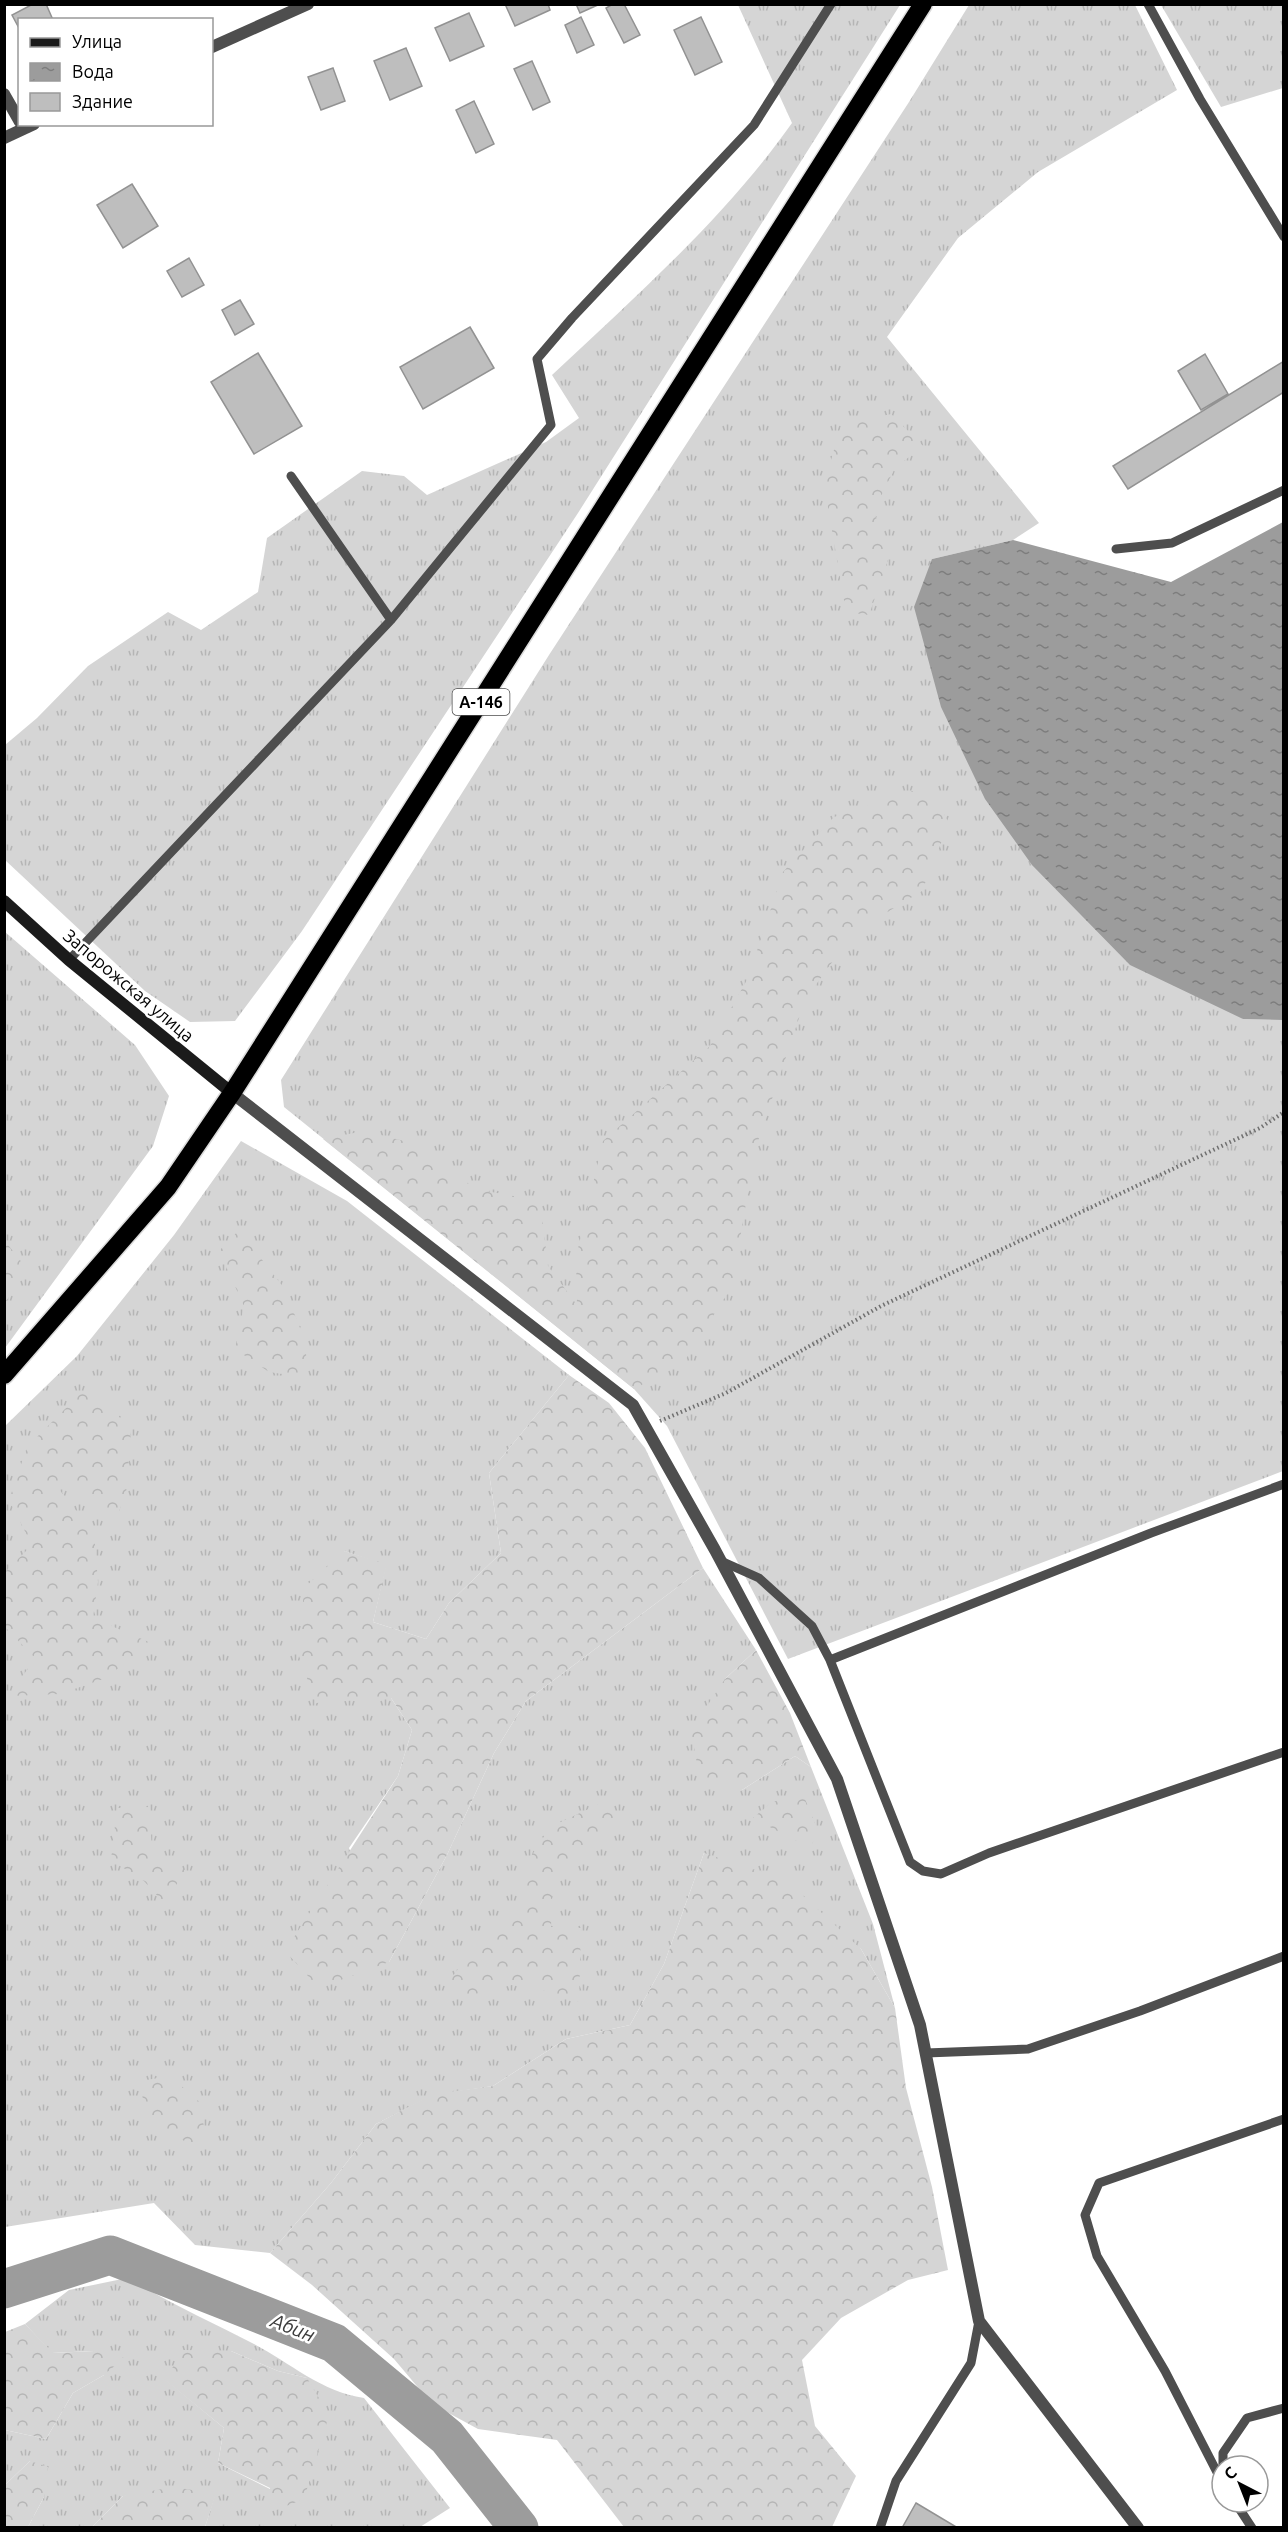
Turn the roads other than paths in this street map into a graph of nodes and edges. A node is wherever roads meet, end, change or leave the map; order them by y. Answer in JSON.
{"nodes":[{"id":1,"x":308,"y":4,"type":"edge"},
{"id":2,"x":831,"y":4,"type":"edge"},
{"id":3,"x":923,"y":4,"type":"edge"},
{"id":4,"x":1148,"y":4,"type":"edge"},
{"id":5,"x":281,"y":10,"type":"edge"},
{"id":6,"x":213,"y":46,"type":"edge"},
{"id":7,"x":4,"y":94,"type":"edge"},
{"id":8,"x":18,"y":116,"type":"edge"},
{"id":9,"x":22,"y":126,"type":"edge"},
{"id":10,"x":4,"y":138,"type":"edge"},
{"id":11,"x":1284,"y":237,"type":"edge"},
{"id":12,"x":291,"y":476,"type":"dead end"},
{"id":13,"x":1284,"y":490,"type":"edge"},
{"id":14,"x":1116,"y":549,"type":"dead end"},
{"id":15,"x":391,"y":620,"type":"junction"},
{"id":16,"x":4,"y":901,"type":"edge"},
{"id":17,"x":69,"y":960,"type":"junction"},
{"id":18,"x":232,"y":1093,"type":"junction"},
{"id":19,"x":4,"y":1375,"type":"edge"},
{"id":20,"x":1284,"y":1484,"type":"edge"},
{"id":21,"x":721,"y":1561,"type":"junction"},
{"id":22,"x":830,"y":1660,"type":"junction"},
{"id":23,"x":1284,"y":1752,"type":"edge"},
{"id":24,"x":1284,"y":1956,"type":"edge"},
{"id":25,"x":926,"y":2053,"type":"junction"},
{"id":26,"x":1284,"y":2119,"type":"edge"},
{"id":27,"x":979,"y":2321,"type":"junction"},
{"id":28,"x":1284,"y":2408,"type":"edge"},
{"id":29,"x":1223,"y":2454,"type":"edge"},
{"id":30,"x":1210,"y":2459,"type":"edge"},
{"id":31,"x":1243,"y":2514,"type":"edge"},
{"id":32,"x":880,"y":2528,"type":"edge"},
{"id":33,"x":1138,"y":2528,"type":"edge"},
{"id":34,"x":1252,"y":2528,"type":"edge"}],
"edges":[{"from":1,"to":5,"type":"street"},
{"from":2,"to":15,"type":"lane"},
{"from":3,"to":18,"type":"highway","number":"А-146"},
{"from":4,"to":11,"type":"lane"},
{"from":5,"to":6,"type":"street"},
{"from":7,"to":8,"type":"street"},
{"from":9,"to":10,"type":"street"},
{"from":12,"to":15,"type":"lane"},
{"from":13,"to":14,"type":"lane"},
{"from":15,"to":17,"type":"lane"},
{"from":16,"to":17,"type":"main road","name":"Запорожская улица"},
{"from":17,"to":18,"type":"main road","name":"Запорожская улица"},
{"from":18,"to":19,"type":"highway","number":"А-146"},
{"from":18,"to":21,"type":"street"},
{"from":20,"to":22,"type":"lane"},
{"from":21,"to":22,"type":"lane"},
{"from":21,"to":25,"type":"street"},
{"from":22,"to":23,"type":"lane"},
{"from":24,"to":25,"type":"lane"},
{"from":25,"to":27,"type":"street"},
{"from":26,"to":30,"type":"lane"},
{"from":27,"to":32,"type":"lane"},
{"from":27,"to":33,"type":"street"},
{"from":28,"to":29,"type":"lane"},
{"from":31,"to":34,"type":"lane"}]}
